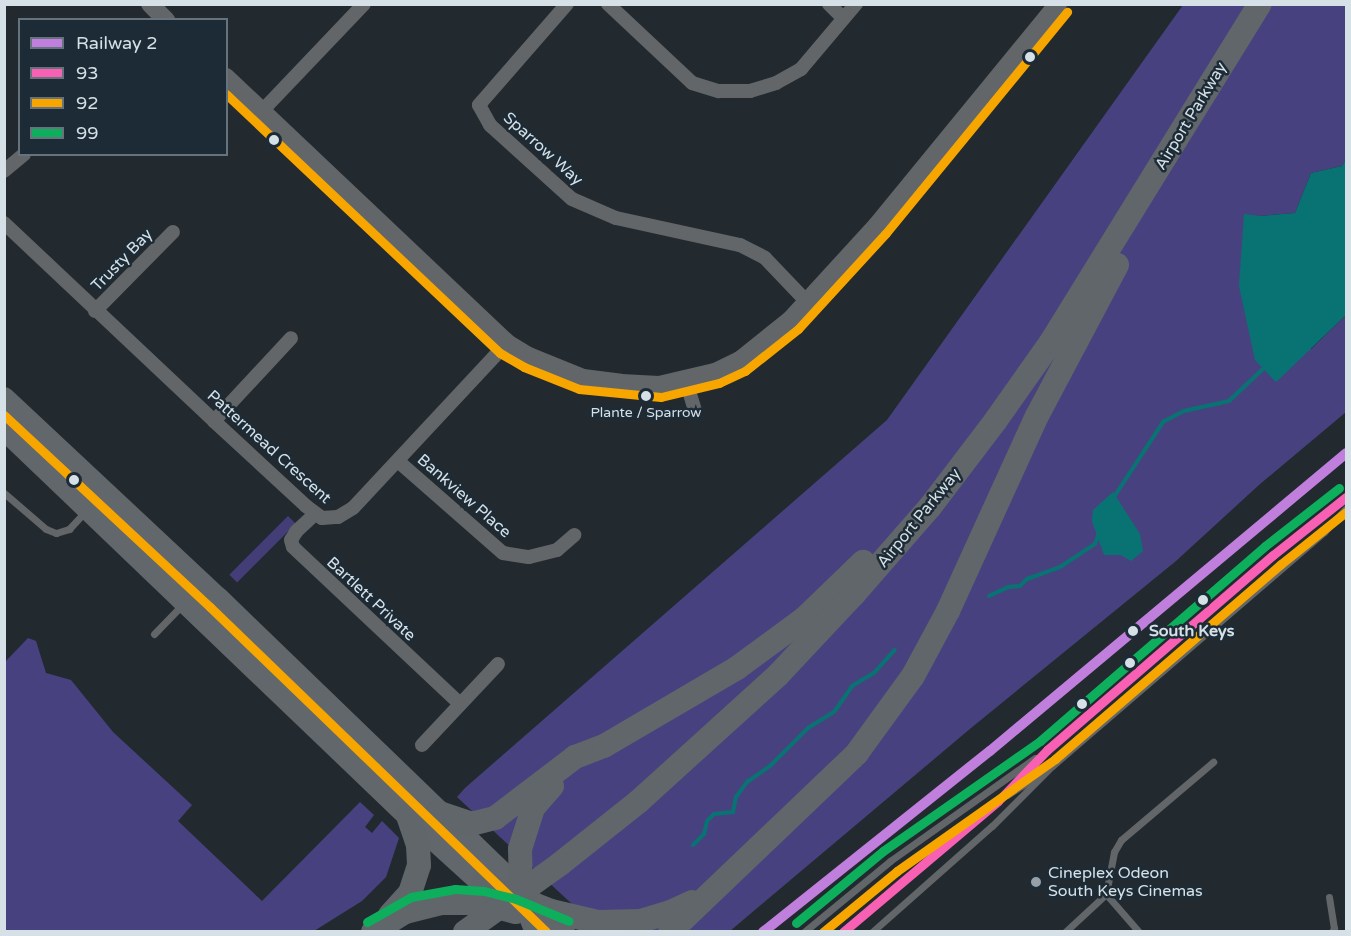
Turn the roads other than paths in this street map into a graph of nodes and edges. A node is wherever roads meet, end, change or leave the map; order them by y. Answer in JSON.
{"nodes":[{"id":1,"x":150,"y":4,"type":"edge"},
{"id":2,"x":363,"y":4,"type":"edge"},
{"id":3,"x":567,"y":4,"type":"edge"},
{"id":4,"x":608,"y":4,"type":"edge"},
{"id":5,"x":829,"y":4,"type":"edge"},
{"id":6,"x":856,"y":4,"type":"edge"},
{"id":7,"x":1054,"y":6,"type":"edge"},
{"id":8,"x":1256,"y":10,"type":"edge"},
{"id":9,"x":164,"y":18,"type":"edge"},
{"id":10,"x":843,"y":18,"type":"junction"},
{"id":11,"x":228,"y":79,"type":"edge"},
{"id":12,"x":262,"y":111,"type":"junction"},
{"id":13,"x":22,"y":156,"type":"edge"},
{"id":14,"x":4,"y":171,"type":"edge"},
{"id":15,"x":4,"y":223,"type":"edge"},
{"id":16,"x":173,"y":232,"type":"dead end"},
{"id":17,"x":807,"y":302,"type":"junction"},
{"id":18,"x":95,"y":310,"type":"junction"},
{"id":19,"x":291,"y":338,"type":"dead end"},
{"id":20,"x":507,"y":343,"type":"junction"},
{"id":21,"x":1040,"y":359,"type":"junction"},
{"id":22,"x":686,"y":381,"type":"junction"},
{"id":23,"x":4,"y":398,"type":"edge"},
{"id":24,"x":695,"y":410,"type":"dead end"},
{"id":25,"x":214,"y":421,"type":"junction"},
{"id":26,"x":4,"y":429,"type":"edge"},
{"id":27,"x":399,"y":462,"type":"junction"},
{"id":28,"x":4,"y":493,"type":"edge"},
{"id":29,"x":1347,"y":497,"type":"edge"},
{"id":30,"x":1347,"y":508,"type":"edge"},
{"id":31,"x":88,"y":509,"type":"junction"},
{"id":32,"x":315,"y":514,"type":"junction"},
{"id":33,"x":574,"y":536,"type":"dead end"},
{"id":34,"x":186,"y":602,"type":"junction"},
{"id":35,"x":154,"y":634,"type":"dead end"},
{"id":36,"x":498,"y":664,"type":"dead end"},
{"id":37,"x":459,"y":703,"type":"junction"},
{"id":38,"x":422,"y":745,"type":"dead end"},
{"id":39,"x":604,"y":746,"type":"junction"},
{"id":40,"x":1047,"y":750,"type":"junction"},
{"id":41,"x":1213,"y":762,"type":"dead end"},
{"id":42,"x":1052,"y":766,"type":"junction"},
{"id":43,"x":998,"y":801,"type":"junction"},
{"id":44,"x":437,"y":812,"type":"junction"},
{"id":45,"x":408,"y":816,"type":"junction"},
{"id":46,"x":735,"y":870,"type":"junction"},
{"id":47,"x":1106,"y":894,"type":"junction"},
{"id":48,"x":1329,"y":897,"type":"dead end"},
{"id":49,"x":518,"y":906,"type":"edge"},
{"id":50,"x":375,"y":931,"type":"edge"},
{"id":51,"x":563,"y":931,"type":"edge"},
{"id":52,"x":465,"y":932,"type":"edge"},
{"id":53,"x":670,"y":932,"type":"edge"},
{"id":54,"x":804,"y":932,"type":"edge"},
{"id":55,"x":842,"y":932,"type":"edge"},
{"id":56,"x":872,"y":932,"type":"edge"},
{"id":57,"x":1065,"y":932,"type":"edge"},
{"id":58,"x":1140,"y":932,"type":"edge"},
{"id":59,"x":1332,"y":932,"type":"edge"}],
"edges":[{"from":1,"to":9,"type":"street"},
{"from":2,"to":12,"type":"street"},
{"from":3,"to":17,"type":"street","name":"Sparrow Way"},
{"from":4,"to":10,"type":"street"},
{"from":5,"to":10,"type":"street"},
{"from":6,"to":10,"type":"street"},
{"from":7,"to":17,"type":"street"},
{"from":8,"to":21,"type":"highway","name":"Airport Parkway"},
{"from":8,"to":46,"type":"highway"},
{"from":11,"to":12,"type":"street"},
{"from":12,"to":20,"type":"street"},
{"from":13,"to":14,"type":"street"},
{"from":15,"to":18,"type":"street","name":"Pattermead Crescent"},
{"from":16,"to":18,"type":"street","name":"Trusty Bay"},
{"from":17,"to":22,"type":"street"},
{"from":18,"to":25,"type":"street","name":"Pattermead Crescent"},
{"from":19,"to":25,"type":"street"},
{"from":20,"to":22,"type":"street"},
{"from":20,"to":27,"type":"street","name":"Pattermead Crescent"},
{"from":21,"to":39,"type":"highway"},
{"from":21,"to":52,"type":"highway","name":"Airport Parkway","bridge":true},
{"from":22,"to":24,"type":"street"},
{"from":23,"to":44,"type":"main road"},
{"from":25,"to":32,"type":"street","name":"Pattermead Crescent"},
{"from":26,"to":31,"type":"main road"},
{"from":27,"to":32,"type":"street","name":"Pattermead Crescent"},
{"from":27,"to":33,"type":"street","name":"Bankview Place"},
{"from":28,"to":31,"type":"lane"},
{"from":29,"to":40,"type":"lane"},
{"from":30,"to":42,"type":"lane"},
{"from":31,"to":34,"type":"main road"},
{"from":32,"to":37,"type":"street","name":"Bartlett Private"},
{"from":34,"to":35,"type":"lane"},
{"from":34,"to":45,"type":"main road"},
{"from":36,"to":37,"type":"street"},
{"from":37,"to":38,"type":"street"},
{"from":39,"to":44,"type":"highway"},
{"from":39,"to":49,"type":"highway"},
{"from":40,"to":43,"type":"lane"},
{"from":40,"to":54,"type":"lane"},
{"from":41,"to":47,"type":"lane"},
{"from":42,"to":43,"type":"lane"},
{"from":42,"to":56,"type":"lane"},
{"from":43,"to":55,"type":"lane"},
{"from":44,"to":49,"type":"main road"},
{"from":45,"to":49,"type":"main road"},
{"from":45,"to":50,"type":"highway"},
{"from":46,"to":49,"type":"highway"},
{"from":46,"to":53,"type":"highway"},
{"from":47,"to":57,"type":"lane"},
{"from":47,"to":58,"type":"lane"},
{"from":48,"to":59,"type":"lane"},
{"from":49,"to":50,"type":"highway"},
{"from":49,"to":51,"type":"highway"}]}
